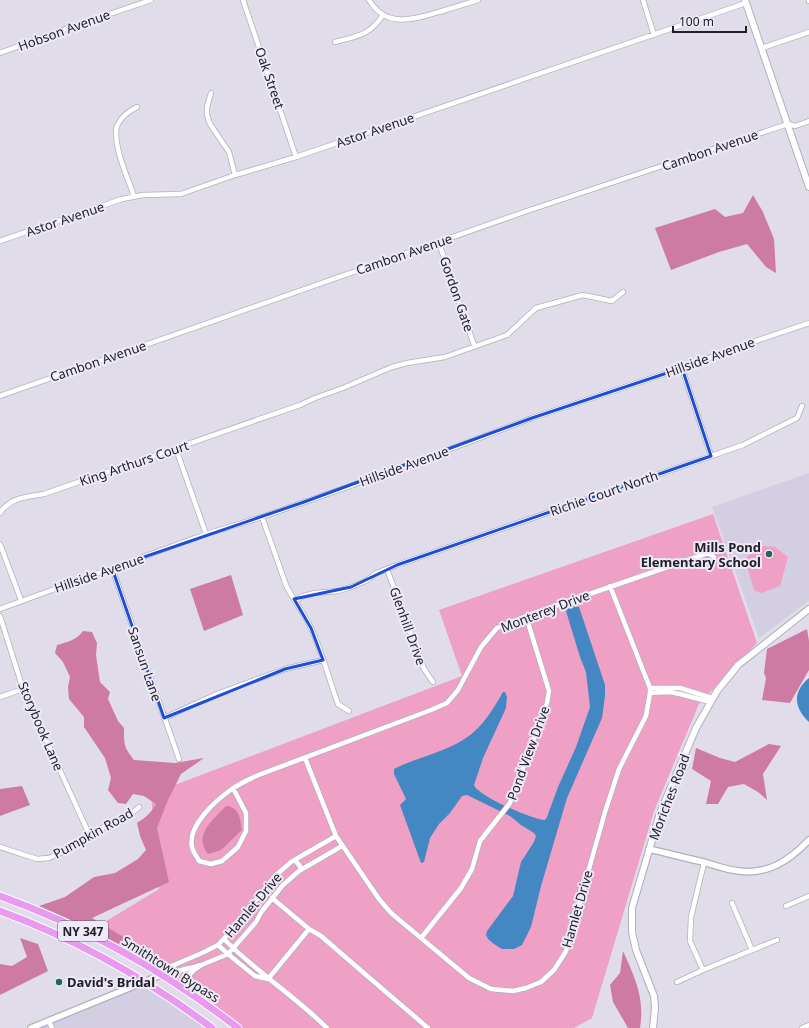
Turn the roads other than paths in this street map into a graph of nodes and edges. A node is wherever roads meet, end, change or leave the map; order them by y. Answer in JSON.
{"nodes":[{"id":1,"x":151,"y":0,"type":"edge"},
{"id":2,"x":243,"y":0,"type":"edge"},
{"id":3,"x":369,"y":0,"type":"edge"},
{"id":4,"x":478,"y":0,"type":"edge"},
{"id":5,"x":643,"y":0,"type":"edge"},
{"id":6,"x":746,"y":1,"type":"edge"},
{"id":7,"x":383,"y":15,"type":"junction"},
{"id":8,"x":809,"y":32,"type":"edge"},
{"id":9,"x":654,"y":34,"type":"junction"},
{"id":10,"x":335,"y":42,"type":"dead end"},
{"id":11,"x":762,"y":48,"type":"junction"},
{"id":12,"x":0,"y":53,"type":"edge"},
{"id":13,"x":211,"y":93,"type":"dead end"},
{"id":14,"x":137,"y":107,"type":"dead end"},
{"id":15,"x":809,"y":121,"type":"edge"},
{"id":16,"x":788,"y":124,"type":"junction"},
{"id":17,"x":296,"y":157,"type":"junction"},
{"id":18,"x":235,"y":176,"type":"junction"},
{"id":19,"x":809,"y":187,"type":"edge"},
{"id":20,"x":134,"y":196,"type":"junction"},
{"id":21,"x":0,"y":241,"type":"edge"},
{"id":22,"x":439,"y":242,"type":"junction"},
{"id":23,"x":623,"y":292,"type":"dead end"},
{"id":24,"x":809,"y":323,"type":"edge"},
{"id":25,"x":474,"y":345,"type":"junction"},
{"id":26,"x":682,"y":368,"type":"junction"},
{"id":27,"x":0,"y":396,"type":"edge"},
{"id":28,"x":802,"y":406,"type":"dead end"},
{"id":29,"x":176,"y":449,"type":"junction"},
{"id":30,"x":711,"y":456,"type":"junction"},
{"id":31,"x":0,"y":513,"type":"edge"},
{"id":32,"x":262,"y":517,"type":"junction"},
{"id":33,"x":206,"y":534,"type":"junction"},
{"id":34,"x":0,"y":544,"type":"edge"},
{"id":35,"x":714,"y":557,"type":"dead end"},
{"id":36,"x":112,"y":568,"type":"junction"},
{"id":37,"x":387,"y":568,"type":"junction"},
{"id":38,"x":610,"y":586,"type":"junction"},
{"id":39,"x":21,"y":600,"type":"junction"},
{"id":40,"x":295,"y":601,"type":"junction"},
{"id":41,"x":809,"y":608,"type":"edge"},
{"id":42,"x":0,"y":609,"type":"edge"},
{"id":43,"x":0,"y":616,"type":"edge"},
{"id":44,"x":526,"y":616,"type":"junction"},
{"id":45,"x":323,"y":660,"type":"junction"},
{"id":46,"x":432,"y":682,"type":"dead end"},
{"id":47,"x":650,"y":688,"type":"junction"},
{"id":48,"x":23,"y":689,"type":"junction"},
{"id":49,"x":650,"y":693,"type":"junction"},
{"id":50,"x":0,"y":697,"type":"edge"},
{"id":51,"x":711,"y":700,"type":"junction"},
{"id":52,"x":349,"y":711,"type":"dead end"},
{"id":53,"x":164,"y":718,"type":"junction"},
{"id":54,"x":305,"y":758,"type":"junction"},
{"id":55,"x":179,"y":759,"type":"dead end"},
{"id":56,"x":233,"y":788,"type":"junction"},
{"id":57,"x":139,"y":807,"type":"dead end"},
{"id":58,"x":89,"y":834,"type":"junction"},
{"id":59,"x":336,"y":836,"type":"junction"},
{"id":60,"x":809,"y":840,"type":"edge"},
{"id":61,"x":342,"y":846,"type":"junction"},
{"id":62,"x":0,"y":847,"type":"edge"},
{"id":63,"x":649,"y":849,"type":"junction"},
{"id":64,"x":296,"y":860,"type":"junction"},
{"id":65,"x":704,"y":863,"type":"junction"},
{"id":66,"x":302,"y":869,"type":"junction"},
{"id":67,"x":0,"y":896,"type":"edge"},
{"id":68,"x":809,"y":896,"type":"edge"},
{"id":69,"x":272,"y":898,"type":"junction"},
{"id":70,"x":732,"y":903,"type":"dead end"},
{"id":71,"x":786,"y":906,"type":"dead end"},
{"id":72,"x":0,"y":911,"type":"edge"},
{"id":73,"x":309,"y":929,"type":"junction"},
{"id":74,"x":421,"y":938,"type":"junction"},
{"id":75,"x":224,"y":940,"type":"junction"},
{"id":76,"x":777,"y":940,"type":"dead end"},
{"id":77,"x":218,"y":945,"type":"junction"},
{"id":78,"x":233,"y":949,"type":"junction"},
{"id":79,"x":752,"y":950,"type":"junction"},
{"id":80,"x":228,"y":954,"type":"junction"},
{"id":81,"x":198,"y":966,"type":"junction"},
{"id":82,"x":703,"y":970,"type":"junction"},
{"id":83,"x":161,"y":975,"type":"junction"},
{"id":84,"x":268,"y":979,"type":"junction"},
{"id":85,"x":145,"y":981,"type":"junction"},
{"id":86,"x":677,"y":982,"type":"dead end"},
{"id":87,"x":188,"y":992,"type":"junction"},
{"id":88,"x":49,"y":1021,"type":"junction"},
{"id":89,"x":809,"y":1025,"type":"edge"},
{"id":90,"x":31,"y":1028,"type":"edge"},
{"id":91,"x":52,"y":1028,"type":"edge"},
{"id":92,"x":212,"y":1028,"type":"edge"},
{"id":93,"x":238,"y":1028,"type":"edge"},
{"id":94,"x":327,"y":1028,"type":"edge"},
{"id":95,"x":428,"y":1028,"type":"edge"},
{"id":96,"x":653,"y":1028,"type":"edge"},
{"id":97,"x":802,"y":1028,"type":"edge"}],
"edges":[{"from":1,"to":12,"type":"street","name":"Hobson Avenue"},
{"from":2,"to":17,"type":"street","name":"Oak Street"},
{"from":3,"to":7,"type":"street"},
{"from":4,"to":7,"type":"street"},
{"from":5,"to":9,"type":"street"},
{"from":6,"to":9,"type":"street","name":"Astor Avenue"},
{"from":6,"to":11,"type":"main road"},
{"from":7,"to":10,"type":"street"},
{"from":8,"to":11,"type":"street"},
{"from":9,"to":17,"type":"street","name":"Astor Avenue"},
{"from":11,"to":16,"type":"main road"},
{"from":13,"to":18,"type":"street"},
{"from":14,"to":20,"type":"street"},
{"from":15,"to":16,"type":"street","name":"Cambon Avenue"},
{"from":16,"to":19,"type":"main road"},
{"from":16,"to":22,"type":"street","name":"Cambon Avenue"},
{"from":17,"to":18,"type":"street","name":"Astor Avenue"},
{"from":18,"to":20,"type":"street","name":"Astor Avenue"},
{"from":20,"to":21,"type":"street","name":"Astor Avenue"},
{"from":22,"to":25,"type":"street","name":"Gordon Gate"},
{"from":22,"to":27,"type":"street","name":"Cambon Avenue"},
{"from":23,"to":25,"type":"street","name":"King Arthurs Court"},
{"from":24,"to":26,"type":"street","name":"Hillside Avenue"},
{"from":25,"to":29,"type":"street","name":"King Arthurs Court"},
{"from":26,"to":30,"type":"street"},
{"from":26,"to":32,"type":"street","name":"Hillside Avenue"},
{"from":28,"to":30,"type":"street","name":"Richie Court North"},
{"from":29,"to":31,"type":"street","name":"King Arthurs Court"},
{"from":29,"to":33,"type":"street"},
{"from":30,"to":37,"type":"street","name":"Richie Court North"},
{"from":32,"to":33,"type":"street","name":"Hillside Avenue"},
{"from":32,"to":40,"type":"street"},
{"from":33,"to":36,"type":"street","name":"Hillside Avenue"},
{"from":34,"to":39,"type":"street"},
{"from":35,"to":38,"type":"street","name":"Monterey Drive"},
{"from":36,"to":39,"type":"street","name":"Hillside Avenue"},
{"from":36,"to":53,"type":"street","name":"Sansun Lane"},
{"from":37,"to":40,"type":"street"},
{"from":37,"to":46,"type":"street","name":"Glenhill Drive"},
{"from":38,"to":44,"type":"street","name":"Monterey Drive"},
{"from":38,"to":47,"type":"street","name":"Hamlet Drive"},
{"from":39,"to":42,"type":"street","name":"Hillside Avenue"},
{"from":40,"to":45,"type":"street"},
{"from":41,"to":51,"type":"main road","name":"Moriches Road"},
{"from":43,"to":48,"type":"street","name":"Storybook Lane"},
{"from":44,"to":54,"type":"street","name":"Monterey Drive"},
{"from":44,"to":74,"type":"street","name":"Pond View Drive"},
{"from":45,"to":52,"type":"street"},
{"from":45,"to":53,"type":"street"},
{"from":47,"to":49,"type":"street","name":"Hamlet Drive"},
{"from":47,"to":51,"type":"street"},
{"from":48,"to":50,"type":"street"},
{"from":48,"to":58,"type":"street","name":"Storybook Lane"},
{"from":49,"to":51,"type":"street"},
{"from":49,"to":74,"type":"street","name":"Hamlet Drive"},
{"from":51,"to":63,"type":"main road","name":"Moriches Road"},
{"from":53,"to":55,"type":"street","name":"Sansun Lane"},
{"from":54,"to":56,"type":"street","name":"Monterey Drive"},
{"from":54,"to":59,"type":"street","name":"Hamlet Drive"},
{"from":56,"to":56,"type":"street","name":"Monterey Drive"},
{"from":57,"to":58,"type":"street","name":"Pumpkin Road"},
{"from":58,"to":62,"type":"street","name":"Pumpkin Road"},
{"from":59,"to":61,"type":"street","name":"Hamlet Drive"},
{"from":59,"to":64,"type":"street","name":"Hamlet Drive"},
{"from":60,"to":65,"type":"street"},
{"from":61,"to":66,"type":"street","name":"Hamlet Drive"},
{"from":61,"to":74,"type":"street","name":"Hamlet Drive"},
{"from":63,"to":65,"type":"street"},
{"from":63,"to":96,"type":"main road","name":"Moriches Road"},
{"from":64,"to":66,"type":"street"},
{"from":64,"to":75,"type":"street","name":"Hamlet Drive"},
{"from":65,"to":82,"type":"street"},
{"from":66,"to":69,"type":"street","name":"Hamlet Drive"},
{"from":67,"to":83,"type":"highway","name":"Smithtown Bypass","number":"NY 347"},
{"from":68,"to":71,"type":"street"},
{"from":69,"to":73,"type":"street"},
{"from":69,"to":78,"type":"street","name":"Hamlet Drive"},
{"from":70,"to":79,"type":"street"},
{"from":72,"to":85,"type":"highway","name":"Smithtown Bypass","number":"NY 347"},
{"from":73,"to":84,"type":"street"},
{"from":73,"to":95,"type":"street"},
{"from":75,"to":77,"type":"street","name":"Hamlet Drive"},
{"from":75,"to":78,"type":"street"},
{"from":76,"to":79,"type":"street"},
{"from":77,"to":80,"type":"street"},
{"from":77,"to":83,"type":"street","name":"Hamlet Drive"},
{"from":78,"to":80,"type":"street","name":"Hamlet Drive"},
{"from":78,"to":84,"type":"street"},
{"from":79,"to":82,"type":"street"},
{"from":80,"to":81,"type":"street","name":"Hamlet Drive"},
{"from":80,"to":84,"type":"street"},
{"from":81,"to":83,"type":"street","name":"Hamlet Drive"},
{"from":81,"to":87,"type":"street"},
{"from":82,"to":86,"type":"street"},
{"from":83,"to":85,"type":"street"},
{"from":83,"to":87,"type":"highway","name":"Smithtown Bypass","number":"NY 347"},
{"from":84,"to":94,"type":"street"},
{"from":85,"to":88,"type":"street"},
{"from":85,"to":92,"type":"highway","name":"Smithtown Bypass","number":"NY 347"},
{"from":87,"to":93,"type":"highway","name":"Smithtown Bypass","number":"NY 347"},
{"from":88,"to":90,"type":"street"},
{"from":88,"to":91,"type":"street"},
{"from":89,"to":97,"type":"street"}]}
